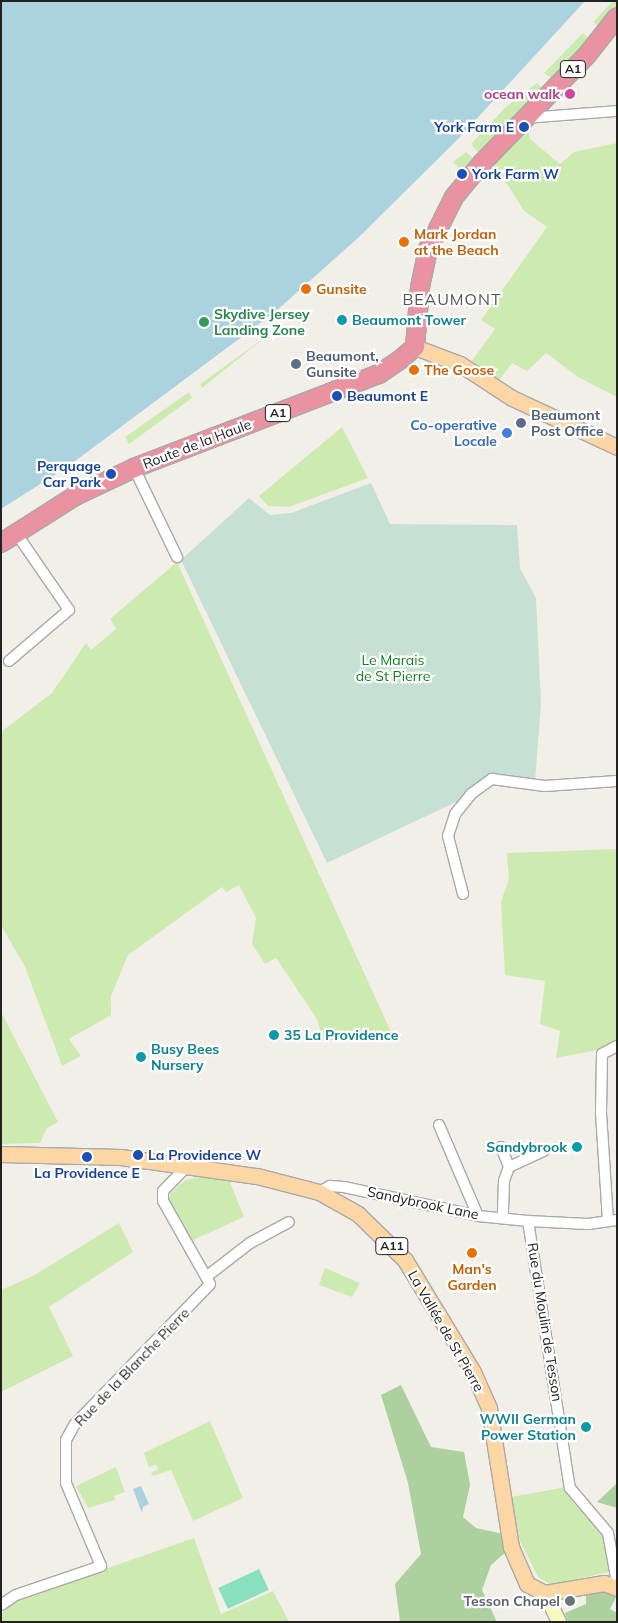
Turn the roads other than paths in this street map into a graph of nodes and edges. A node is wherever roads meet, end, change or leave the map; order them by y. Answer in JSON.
{"nodes":[{"id":1,"x":617,"y":17,"type":"edge"},
{"id":2,"x":617,"y":111,"type":"edge"},
{"id":3,"x":526,"y":118,"type":"junction"},
{"id":4,"x":415,"y":347,"type":"junction"},
{"id":5,"x":617,"y":447,"type":"edge"},
{"id":6,"x":134,"y":468,"type":"junction"},
{"id":7,"x":16,"y":533,"type":"junction"},
{"id":8,"x":1,"y":542,"type":"edge"},
{"id":9,"x":178,"y":557,"type":"dead end"},
{"id":10,"x":9,"y":661,"type":"dead end"},
{"id":11,"x":617,"y":781,"type":"edge"},
{"id":12,"x":462,"y":894,"type":"dead end"},
{"id":13,"x":617,"y":1046,"type":"edge"},
{"id":14,"x":439,"y":1125,"type":"dead end"},
{"id":15,"x":501,"y":1147,"type":"dead end"},
{"id":16,"x":543,"y":1151,"type":"dead end"},
{"id":17,"x":1,"y":1154,"type":"edge"},
{"id":18,"x":509,"y":1167,"type":"junction"},
{"id":19,"x":184,"y":1169,"type":"junction"},
{"id":20,"x":319,"y":1192,"type":"junction"},
{"id":21,"x":478,"y":1216,"type":"junction"},
{"id":22,"x":504,"y":1218,"type":"junction"},
{"id":23,"x":528,"y":1221,"type":"junction"},
{"id":24,"x":612,"y":1221,"type":"edge"},
{"id":25,"x":289,"y":1222,"type":"dead end"},
{"id":26,"x":206,"y":1277,"type":"junction"},
{"id":27,"x":615,"y":1588,"type":"edge"},
{"id":28,"x":545,"y":1593,"type":"junction"},
{"id":29,"x":1,"y":1606,"type":"edge"},
{"id":30,"x":559,"y":1622,"type":"edge"}],
"edges":[{"from":1,"to":3,"type":"highway","number":"A1"},
{"from":2,"to":3,"type":"street"},
{"from":3,"to":4,"type":"highway","number":"A1"},
{"from":4,"to":5,"type":"main road"},
{"from":4,"to":6,"type":"highway","name":"Route de la Haule","number":"A1"},
{"from":6,"to":7,"type":"highway","name":"Route de la Haule","number":"A1"},
{"from":6,"to":9,"type":"street"},
{"from":7,"to":8,"type":"highway","name":"Route de la Haule","number":"A1"},
{"from":7,"to":10,"type":"street"},
{"from":11,"to":12,"type":"street"},
{"from":13,"to":24,"type":"street"},
{"from":14,"to":21,"type":"street"},
{"from":15,"to":18,"type":"street"},
{"from":16,"to":18,"type":"street"},
{"from":17,"to":19,"type":"main road","name":"La Vallée de St Pierre","number":"A11"},
{"from":18,"to":22,"type":"street"},
{"from":19,"to":20,"type":"main road","name":"La Vallée de St Pierre","number":"A11"},
{"from":19,"to":26,"type":"street"},
{"from":20,"to":21,"type":"street","name":"Sandybrook Lane"},
{"from":20,"to":28,"type":"main road","name":"La Vallée de St Pierre","number":"A11"},
{"from":21,"to":22,"type":"street","name":"Sandybrook Lane"},
{"from":22,"to":23,"type":"street","name":"Sandybrook Lane"},
{"from":23,"to":24,"type":"street","name":"Sandybrook Lane"},
{"from":23,"to":27,"type":"street","name":"Rue du Moulin de Tesson"},
{"from":25,"to":26,"type":"street"},
{"from":26,"to":29,"type":"street","name":"Rue de la Blanche Pierre"},
{"from":27,"to":28,"type":"main road"},
{"from":28,"to":30,"type":"main road"}]}
